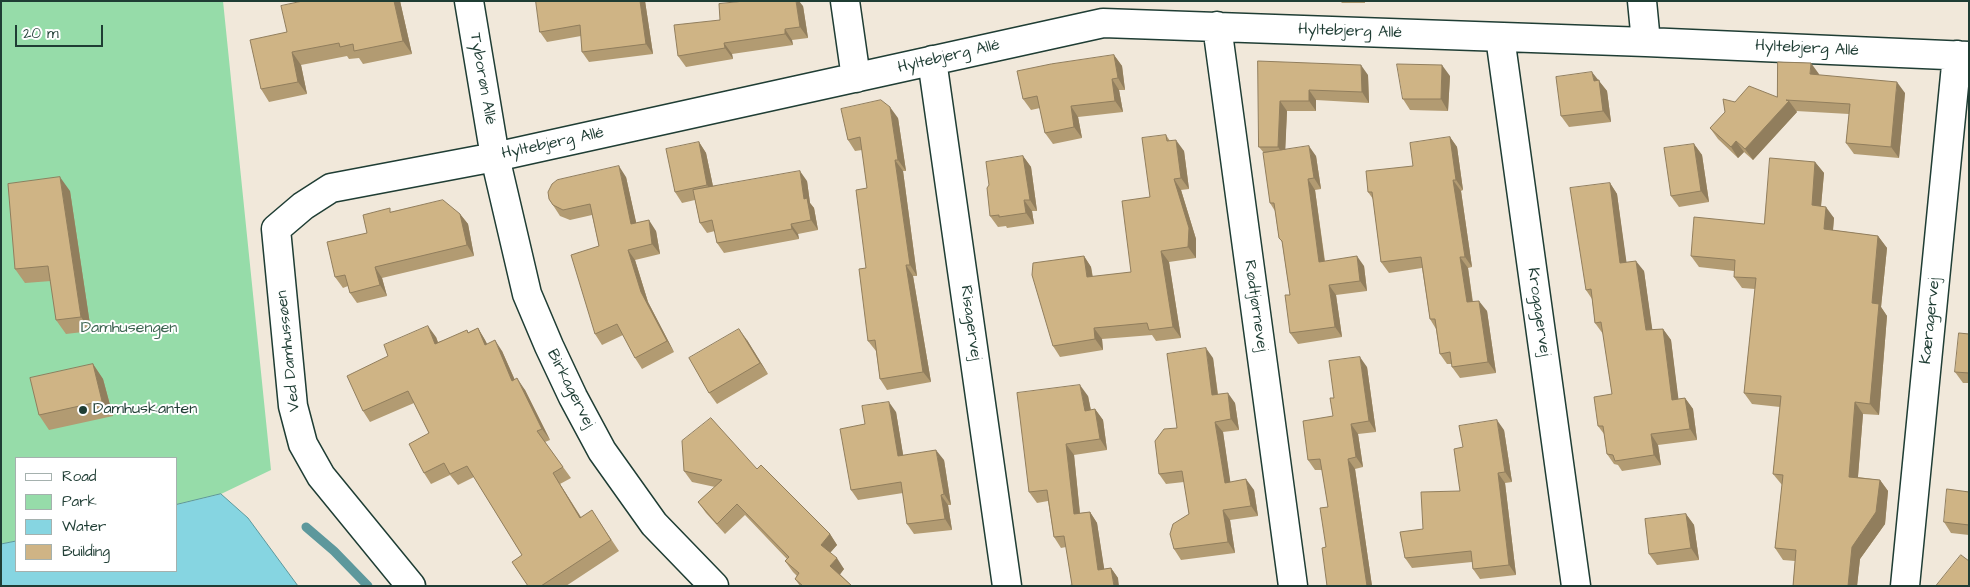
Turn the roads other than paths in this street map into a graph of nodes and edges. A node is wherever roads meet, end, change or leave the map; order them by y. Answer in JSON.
{"nodes":[{"id":1,"x":469,"y":1,"type":"edge"},
{"id":2,"x":845,"y":1,"type":"edge"},
{"id":3,"x":1642,"y":1,"type":"edge"},
{"id":4,"x":1106,"y":12,"type":"edge"},
{"id":5,"x":1217,"y":26,"type":"junction"},
{"id":6,"x":1500,"y":37,"type":"junction"},
{"id":7,"x":1646,"y":42,"type":"junction"},
{"id":8,"x":1963,"y":56,"type":"edge"},
{"id":9,"x":932,"y":60,"type":"junction"},
{"id":10,"x":856,"y":78,"type":"junction"},
{"id":11,"x":495,"y":157,"type":"junction"},
{"id":12,"x":276,"y":229,"type":"joint"},
{"id":13,"x":411,"y":586,"type":"edge"},
{"id":14,"x":714,"y":586,"type":"edge"},
{"id":15,"x":1008,"y":586,"type":"edge"},
{"id":16,"x":1293,"y":586,"type":"edge"},
{"id":17,"x":1576,"y":586,"type":"edge"},
{"id":18,"x":1905,"y":586,"type":"edge"}],
"edges":[{"from":1,"to":11,"type":"street","name":"Tyborøn Allé"},
{"from":2,"to":10,"type":"street"},
{"from":3,"to":7,"type":"street"},
{"from":4,"to":5,"type":"street","name":"Hyltebjerg Allé"},
{"from":4,"to":9,"type":"street","name":"Hyltebjerg Allé"},
{"from":5,"to":6,"type":"street","name":"Hyltebjerg Allé"},
{"from":5,"to":16,"type":"street","name":"Rødtjørnevej"},
{"from":6,"to":7,"type":"street","name":"Hyltebjerg Allé"},
{"from":6,"to":17,"type":"street","name":"Krogagervej"},
{"from":7,"to":8,"type":"street","name":"Hyltebjerg Allé"},
{"from":8,"to":18,"type":"street","name":"Kæragervej"},
{"from":9,"to":10,"type":"street","name":"Hyltebjerg Allé"},
{"from":9,"to":15,"type":"street","name":"Risagervej"},
{"from":10,"to":11,"type":"street","name":"Hyltebjerg Allé"},
{"from":11,"to":12,"type":"street","name":"Hyltebjerg Allé"},
{"from":11,"to":14,"type":"street","name":"Birkagervej"},
{"from":12,"to":13,"type":"street","name":"Ved Damhussøen"}]}
